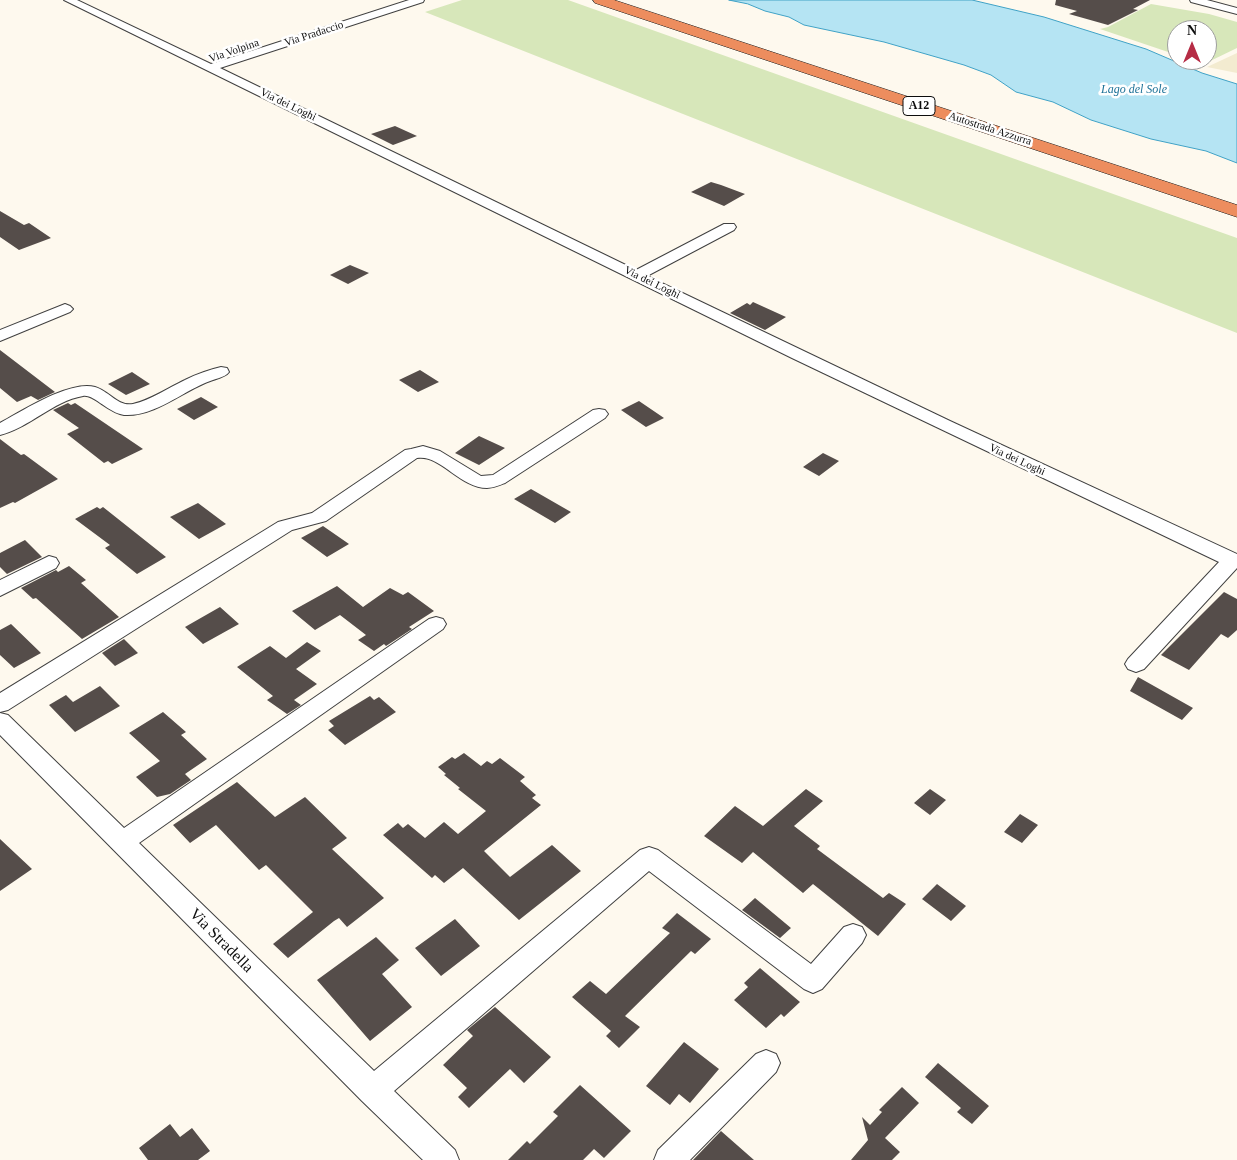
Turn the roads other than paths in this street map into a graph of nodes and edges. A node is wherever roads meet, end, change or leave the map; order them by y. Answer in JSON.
{"nodes":[{"id":1,"x":69,"y":0,"type":"edge"},
{"id":2,"x":419,"y":0,"type":"edge"},
{"id":3,"x":600,"y":0,"type":"edge"},
{"id":4,"x":625,"y":0,"type":"edge"},
{"id":5,"x":1195,"y":0,"type":"edge"},
{"id":6,"x":372,"y":3,"type":"dead end"},
{"id":7,"x":1237,"y":11,"type":"edge"},
{"id":8,"x":205,"y":66,"type":"junction"},
{"id":9,"x":1237,"y":200,"type":"edge"},
{"id":10,"x":1237,"y":211,"type":"edge"},
{"id":11,"x":729,"y":227,"type":"dead end"},
{"id":12,"x":637,"y":275,"type":"junction"},
{"id":13,"x":65,"y":309,"type":"dead end"},
{"id":14,"x":0,"y":336,"type":"edge"},
{"id":15,"x":221,"y":372,"type":"dead end"},
{"id":16,"x":599,"y":414,"type":"dead end"},
{"id":17,"x":0,"y":430,"type":"edge"},
{"id":18,"x":1234,"y":561,"type":"edge"},
{"id":19,"x":49,"y":563,"type":"dead end"},
{"id":20,"x":0,"y":589,"type":"edge"},
{"id":21,"x":436,"y":624,"type":"dead end"},
{"id":22,"x":1136,"y":664,"type":"dead end"},
{"id":23,"x":0,"y":704,"type":"edge"},
{"id":24,"x":0,"y":720,"type":"edge"},
{"id":25,"x":122,"y":842,"type":"junction"},
{"id":26,"x":853,"y":935,"type":"dead end"},
{"id":27,"x":766,"y":1063,"type":"dead end"},
{"id":28,"x":372,"y":1091,"type":"junction"},
{"id":29,"x":444,"y":1160,"type":"edge"},
{"id":30,"x":669,"y":1160,"type":"edge"}],
"edges":[{"from":1,"to":8,"type":"street","name":"Via dei Loghi"},
{"from":2,"to":8,"type":"street","name":"Via Pradaccio"},
{"from":3,"to":10,"type":"highway","name":"Autostrada Azzurra","number":"A12"},
{"from":4,"to":9,"type":"highway","name":"Autostrada Azzurra","number":"A12"},
{"from":5,"to":7,"type":"street"},
{"from":6,"to":8,"type":"street","name":"Via Volpina"},
{"from":8,"to":12,"type":"street","name":"Via dei Loghi"},
{"from":11,"to":12,"type":"street"},
{"from":12,"to":18,"type":"street","name":"Via dei Loghi"},
{"from":13,"to":14,"type":"street"},
{"from":15,"to":17,"type":"street"},
{"from":16,"to":23,"type":"street"},
{"from":18,"to":22,"type":"street"},
{"from":19,"to":20,"type":"street"},
{"from":21,"to":25,"type":"street"},
{"from":24,"to":25,"type":"street","name":"Via Stradella"},
{"from":25,"to":28,"type":"street","name":"Via Stradella"},
{"from":26,"to":28,"type":"street"},
{"from":27,"to":30,"type":"street"},
{"from":28,"to":29,"type":"street","name":"Via Stradella"}]}
